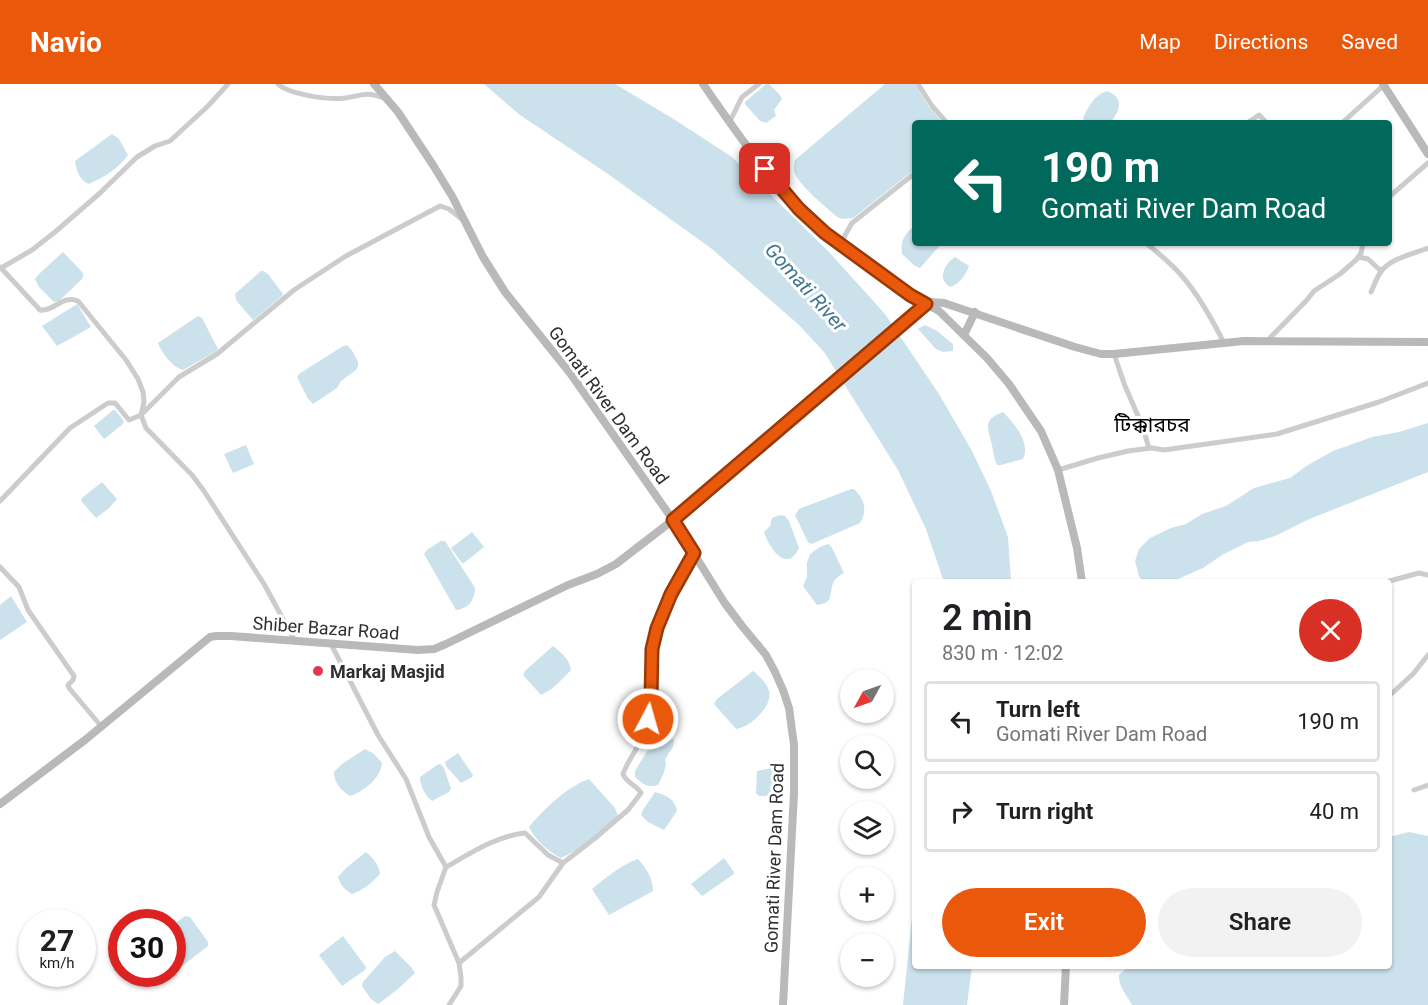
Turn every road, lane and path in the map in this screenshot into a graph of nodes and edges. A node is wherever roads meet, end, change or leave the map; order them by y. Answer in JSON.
{"nodes":[{"id":1,"x":228,"y":84,"type":"edge"},
{"id":2,"x":278,"y":84,"type":"edge"},
{"id":3,"x":374,"y":84,"type":"edge"},
{"id":4,"x":703,"y":84,"type":"edge"},
{"id":5,"x":759,"y":84,"type":"edge"},
{"id":6,"x":918,"y":84,"type":"edge"},
{"id":7,"x":1384,"y":84,"type":"edge"},
{"id":8,"x":388,"y":100,"type":"junction"},
{"id":9,"x":944,"y":120,"type":"edge"},
{"id":10,"x":1250,"y":120,"type":"edge"},
{"id":11,"x":1264,"y":120,"type":"edge"},
{"id":12,"x":1345,"y":120,"type":"edge"},
{"id":13,"x":729,"y":123,"type":"junction"},
{"id":14,"x":1428,"y":154,"type":"edge"},
{"id":15,"x":1428,"y":163,"type":"edge"},
{"id":16,"x":912,"y":175,"type":"edge"},
{"id":17,"x":1392,"y":194,"type":"edge"},
{"id":18,"x":464,"y":221,"type":"junction"},
{"id":19,"x":840,"y":244,"type":"junction"},
{"id":20,"x":1150,"y":246,"type":"edge"},
{"id":21,"x":1362,"y":246,"type":"edge"},
{"id":22,"x":1428,"y":248,"type":"edge"},
{"id":23,"x":1359,"y":257,"type":"junction"},
{"id":24,"x":1,"y":267,"type":"edge"},
{"id":25,"x":1381,"y":271,"type":"junction"},
{"id":26,"x":1371,"y":291,"type":"dead end"},
{"id":27,"x":926,"y":304,"type":"junction"},
{"id":28,"x":975,"y":312,"type":"junction"},
{"id":29,"x":964,"y":335,"type":"junction"},
{"id":30,"x":1267,"y":341,"type":"junction"},
{"id":31,"x":1428,"y":342,"type":"edge"},
{"id":32,"x":1224,"y":343,"type":"junction"},
{"id":33,"x":1114,"y":354,"type":"junction"},
{"id":34,"x":1428,"y":383,"type":"edge"},
{"id":35,"x":141,"y":415,"type":"junction"},
{"id":36,"x":1149,"y":448,"type":"junction"},
{"id":37,"x":1058,"y":470,"type":"junction"},
{"id":38,"x":0,"y":501,"type":"edge"},
{"id":39,"x":673,"y":520,"type":"junction"},
{"id":40,"x":694,"y":553,"type":"junction"},
{"id":41,"x":0,"y":567,"type":"edge"},
{"id":42,"x":1428,"y":575,"type":"edge"},
{"id":43,"x":1082,"y":579,"type":"edge"},
{"id":44,"x":1392,"y":580,"type":"edge"},
{"id":45,"x":294,"y":641,"type":"junction"},
{"id":46,"x":331,"y":644,"type":"junction"},
{"id":47,"x":1428,"y":655,"type":"edge"},
{"id":48,"x":1392,"y":693,"type":"edge"},
{"id":49,"x":100,"y":726,"type":"junction"},
{"id":50,"x":1428,"y":785,"type":"edge"},
{"id":51,"x":1414,"y":790,"type":"dead end"},
{"id":52,"x":0,"y":804,"type":"edge"},
{"id":53,"x":563,"y":863,"type":"junction"},
{"id":54,"x":446,"y":867,"type":"junction"},
{"id":55,"x":459,"y":963,"type":"junction"},
{"id":56,"x":1066,"y":969,"type":"edge"},
{"id":57,"x":449,"y":1005,"type":"edge"},
{"id":58,"x":783,"y":1005,"type":"edge"},
{"id":59,"x":1064,"y":1005,"type":"edge"}],
"edges":[{"from":1,"to":24,"type":"street"},
{"from":2,"to":8,"type":"street"},
{"from":3,"to":8,"type":"street","name":"Gomati River Dam Road"},
{"from":4,"to":13,"type":"street"},
{"from":5,"to":13,"type":"street"},
{"from":6,"to":9,"type":"street"},
{"from":7,"to":12,"type":"street"},
{"from":7,"to":14,"type":"street"},
{"from":8,"to":18,"type":"street","name":"Gomati River Dam Road"},
{"from":10,"to":11,"type":"street"},
{"from":13,"to":19,"type":"street"},
{"from":15,"to":17,"type":"street"},
{"from":16,"to":19,"type":"street"},
{"from":18,"to":35,"type":"street"},
{"from":18,"to":39,"type":"street","name":"Gomati River Dam Road"},
{"from":19,"to":27,"type":"street"},
{"from":20,"to":32,"type":"street"},
{"from":21,"to":23,"type":"street"},
{"from":22,"to":25,"type":"street"},
{"from":23,"to":25,"type":"street"},
{"from":23,"to":30,"type":"street"},
{"from":24,"to":35,"type":"street"},
{"from":25,"to":26,"type":"street"},
{"from":27,"to":28,"type":"street"},
{"from":27,"to":29,"type":"street"},
{"from":27,"to":39,"type":"street","name":"Shiber Bazar Road"},
{"from":28,"to":29,"type":"street"},
{"from":28,"to":33,"type":"street"},
{"from":29,"to":37,"type":"street"},
{"from":30,"to":31,"type":"street"},
{"from":30,"to":32,"type":"street"},
{"from":32,"to":33,"type":"street"},
{"from":33,"to":36,"type":"street"},
{"from":34,"to":36,"type":"street"},
{"from":35,"to":38,"type":"street"},
{"from":35,"to":45,"type":"street"},
{"from":36,"to":37,"type":"street"},
{"from":37,"to":43,"type":"street"},
{"from":39,"to":40,"type":"street","name":"Gomati River Dam Road"},
{"from":39,"to":46,"type":"street","name":"Shiber Bazar Road"},
{"from":40,"to":53,"type":"street"},
{"from":40,"to":58,"type":"street","name":"Gomati River Dam Road"},
{"from":41,"to":49,"type":"street"},
{"from":42,"to":44,"type":"street"},
{"from":45,"to":46,"type":"street","name":"Shiber Bazar Road"},
{"from":45,"to":49,"type":"street","name":"Shiber Bazar Road"},
{"from":46,"to":54,"type":"street"},
{"from":47,"to":48,"type":"street"},
{"from":49,"to":52,"type":"street","name":"Shiber Bazar Road"},
{"from":50,"to":51,"type":"street"},
{"from":53,"to":54,"type":"street"},
{"from":53,"to":55,"type":"street"},
{"from":54,"to":55,"type":"street"},
{"from":55,"to":57,"type":"street"},
{"from":56,"to":59,"type":"street"}]}
